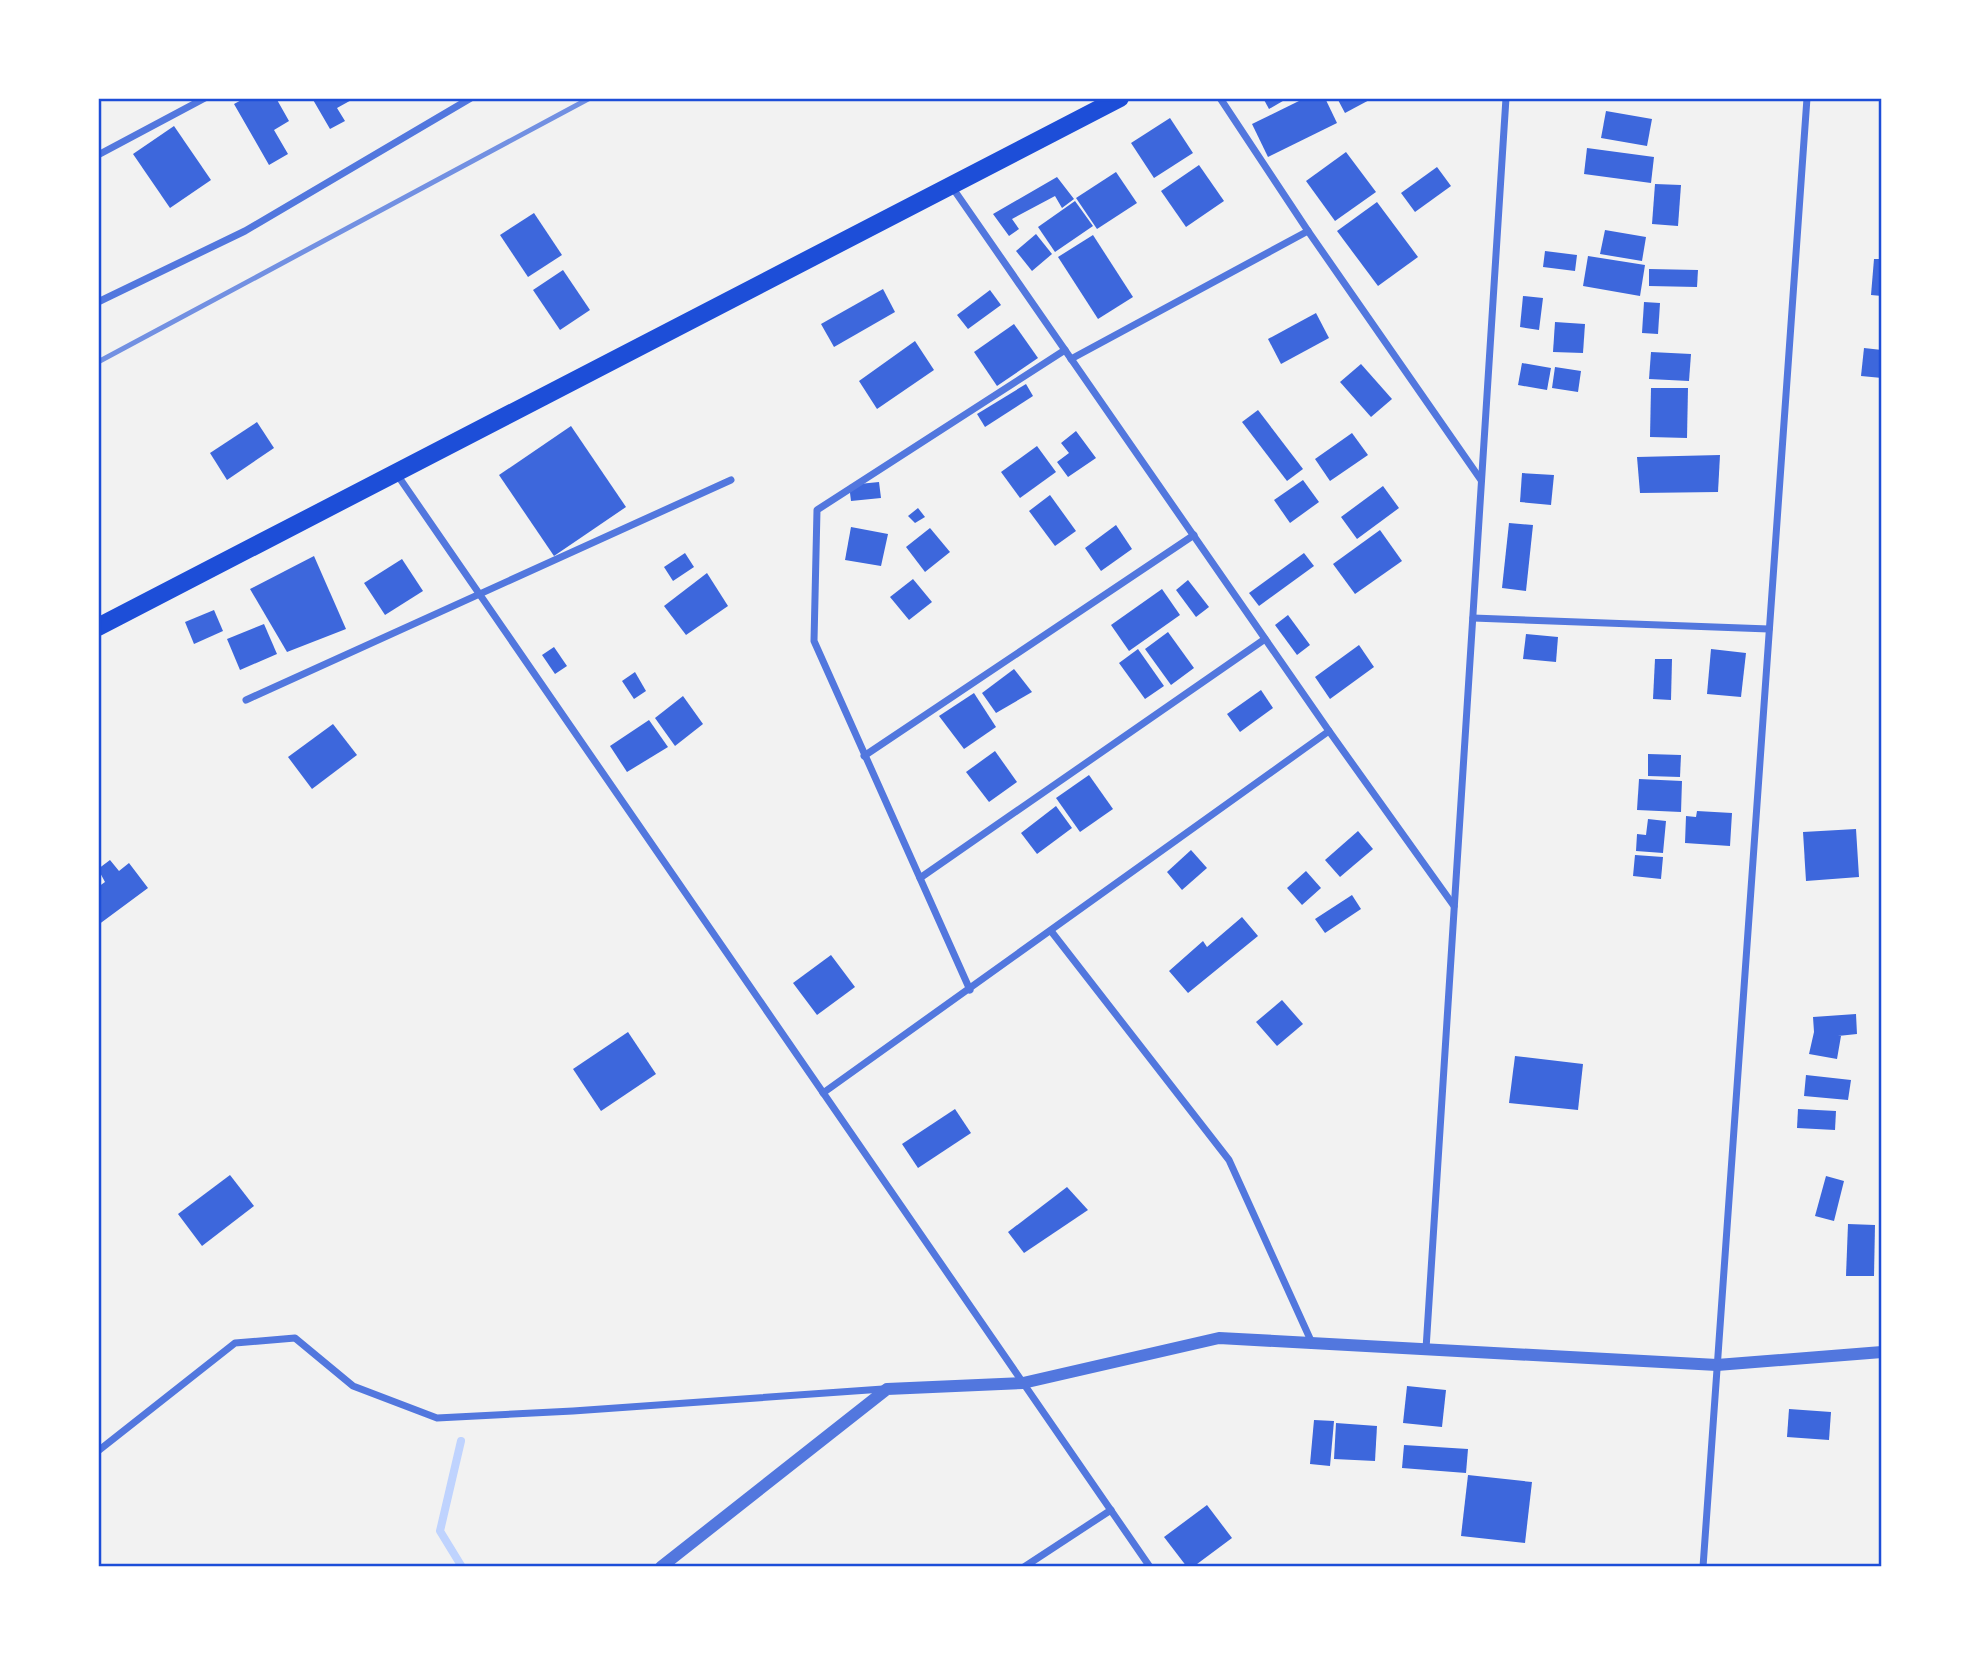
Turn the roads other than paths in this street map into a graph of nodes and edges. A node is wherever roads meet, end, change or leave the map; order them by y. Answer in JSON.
{"nodes":[{"id":1,"x":205,"y":98,"type":"edge"},
{"id":2,"x":471,"y":98,"type":"edge"},
{"id":3,"x":1120,"y":98,"type":"edge"},
{"id":4,"x":1220,"y":98,"type":"edge"},
{"id":5,"x":1506,"y":98,"type":"edge"},
{"id":6,"x":1807,"y":98,"type":"edge"},
{"id":7,"x":98,"y":155,"type":"edge"},
{"id":8,"x":952,"y":187,"type":"junction"},
{"id":9,"x":1308,"y":231,"type":"junction"},
{"id":10,"x":98,"y":302,"type":"edge"},
{"id":11,"x":1065,"y":350,"type":"junction"},
{"id":12,"x":1071,"y":359,"type":"junction"},
{"id":13,"x":396,"y":473,"type":"junction"},
{"id":14,"x":731,"y":481,"type":"dead end"},
{"id":15,"x":1482,"y":481,"type":"junction"},
{"id":16,"x":1194,"y":535,"type":"junction"},
{"id":17,"x":479,"y":594,"type":"junction"},
{"id":18,"x":1473,"y":618,"type":"junction"},
{"id":19,"x":98,"y":627,"type":"edge"},
{"id":20,"x":1769,"y":629,"type":"junction"},
{"id":21,"x":1265,"y":639,"type":"junction"},
{"id":22,"x":246,"y":700,"type":"dead end"},
{"id":23,"x":1328,"y":731,"type":"junction"},
{"id":24,"x":864,"y":756,"type":"junction"},
{"id":25,"x":920,"y":878,"type":"junction"},
{"id":26,"x":1454,"y":907,"type":"junction"},
{"id":27,"x":1051,"y":931,"type":"junction"},
{"id":28,"x":970,"y":990,"type":"junction"},
{"id":29,"x":823,"y":1094,"type":"junction"},
{"id":30,"x":1312,"y":1343,"type":"junction"},
{"id":31,"x":1426,"y":1349,"type":"junction"},
{"id":32,"x":1882,"y":1352,"type":"edge"},
{"id":33,"x":1717,"y":1365,"type":"junction"},
{"id":34,"x":1023,"y":1382,"type":"junction"},
{"id":35,"x":887,"y":1389,"type":"junction"},
{"id":36,"x":100,"y":1446,"type":"edge"},
{"id":37,"x":1111,"y":1510,"type":"junction"},
{"id":38,"x":661,"y":1567,"type":"edge"},
{"id":39,"x":1024,"y":1567,"type":"edge"},
{"id":40,"x":1150,"y":1567,"type":"edge"},
{"id":41,"x":1703,"y":1567,"type":"edge"}],
"edges":[{"from":1,"to":7,"type":"street"},
{"from":2,"to":10,"type":"street"},
{"from":3,"to":8,"type":"main road"},
{"from":4,"to":9,"type":"street"},
{"from":5,"to":15,"type":"street"},
{"from":6,"to":20,"type":"street"},
{"from":8,"to":11,"type":"street"},
{"from":8,"to":13,"type":"main road"},
{"from":9,"to":12,"type":"street"},
{"from":9,"to":15,"type":"street"},
{"from":11,"to":12,"type":"street"},
{"from":11,"to":24,"type":"street"},
{"from":12,"to":16,"type":"street"},
{"from":13,"to":17,"type":"street"},
{"from":13,"to":19,"type":"main road"},
{"from":14,"to":17,"type":"street"},
{"from":15,"to":18,"type":"street"},
{"from":16,"to":21,"type":"street"},
{"from":16,"to":24,"type":"street"},
{"from":17,"to":22,"type":"street"},
{"from":17,"to":29,"type":"street"},
{"from":18,"to":20,"type":"street"},
{"from":18,"to":26,"type":"street"},
{"from":20,"to":33,"type":"street"},
{"from":21,"to":23,"type":"street"},
{"from":21,"to":25,"type":"street"},
{"from":23,"to":26,"type":"street"},
{"from":23,"to":27,"type":"street"},
{"from":24,"to":25,"type":"street"},
{"from":25,"to":28,"type":"street"},
{"from":26,"to":31,"type":"street"},
{"from":27,"to":28,"type":"street"},
{"from":27,"to":30,"type":"street"},
{"from":28,"to":29,"type":"street"},
{"from":29,"to":34,"type":"street"},
{"from":30,"to":31,"type":"street"},
{"from":30,"to":34,"type":"street"},
{"from":31,"to":33,"type":"street"},
{"from":32,"to":33,"type":"street"},
{"from":33,"to":41,"type":"street"},
{"from":34,"to":35,"type":"street"},
{"from":34,"to":37,"type":"street"},
{"from":35,"to":36,"type":"street"},
{"from":35,"to":38,"type":"street"},
{"from":37,"to":39,"type":"street"},
{"from":37,"to":40,"type":"street"}]}
